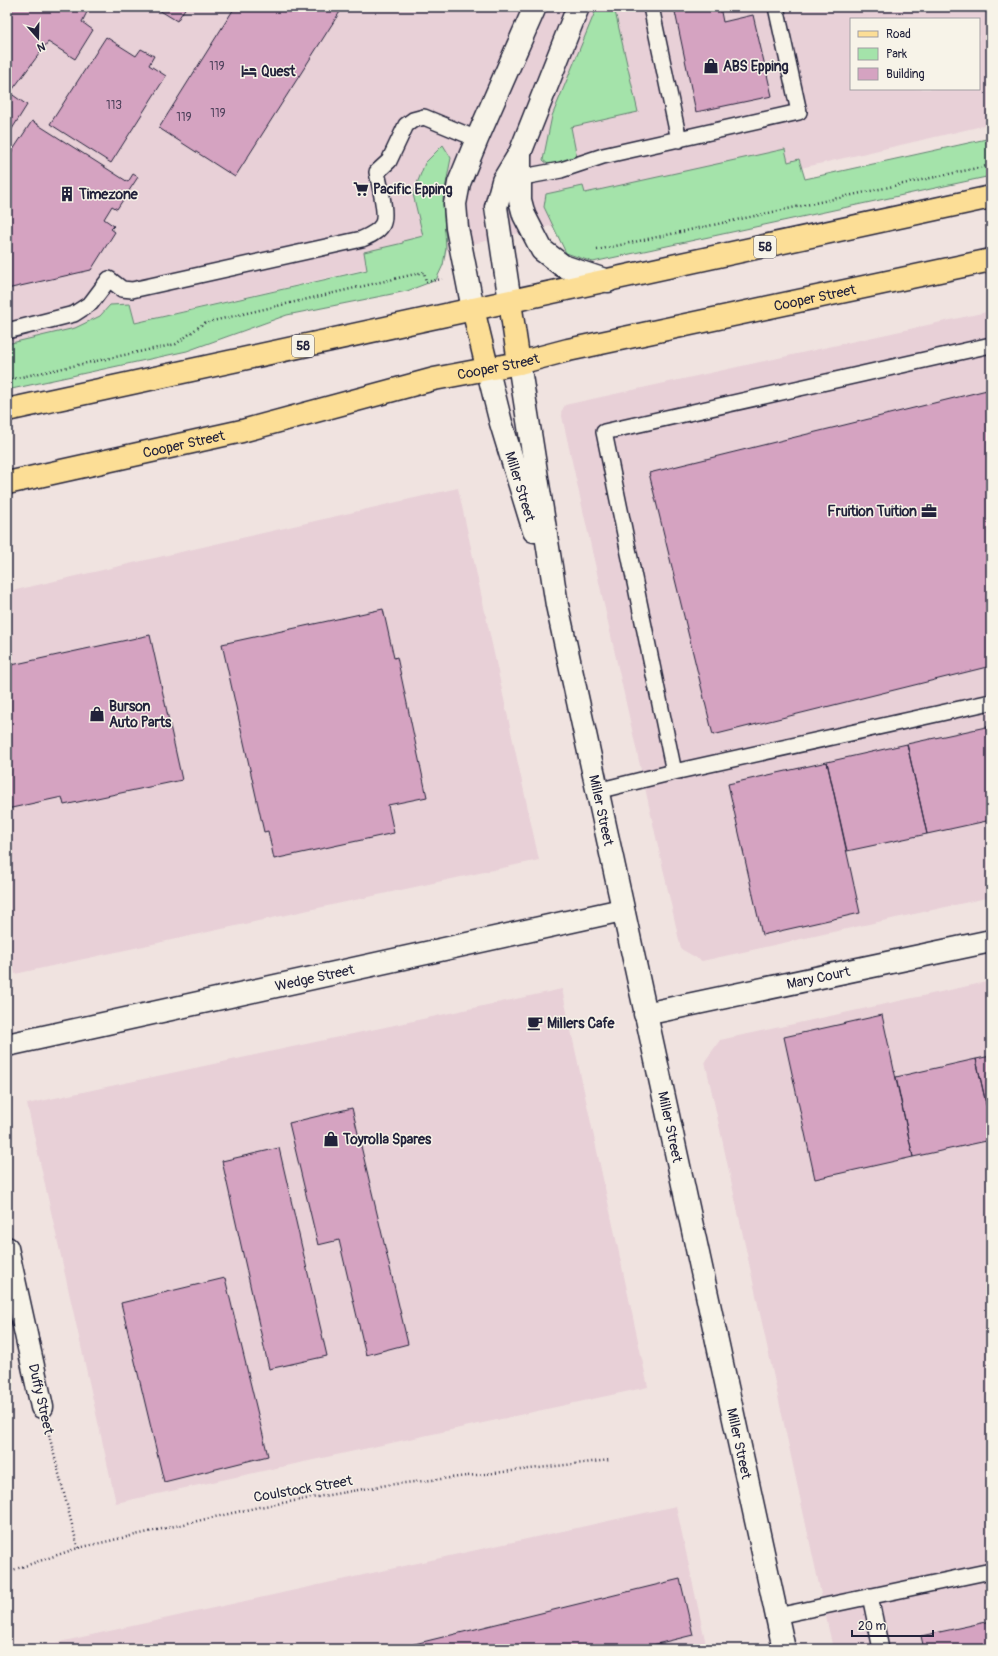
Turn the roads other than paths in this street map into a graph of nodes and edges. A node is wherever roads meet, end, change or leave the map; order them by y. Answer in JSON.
{"nodes":[{"id":1,"x":535,"y":7,"type":"edge"},
{"id":2,"x":578,"y":7,"type":"edge"},
{"id":3,"x":651,"y":7,"type":"edge"},
{"id":4,"x":776,"y":7,"type":"edge"},
{"id":5,"x":477,"y":139,"type":"junction"},
{"id":6,"x":679,"y":140,"type":"junction"},
{"id":7,"x":512,"y":179,"type":"junction"},
{"id":8,"x":991,"y":197,"type":"edge"},
{"id":9,"x":991,"y":260,"type":"edge"},
{"id":10,"x":608,"y":281,"type":"junction"},
{"id":11,"x":510,"y":302,"type":"junction"},
{"id":12,"x":473,"y":309,"type":"junction"},
{"id":13,"x":7,"y":331,"type":"edge"},
{"id":14,"x":991,"y":345,"type":"edge"},
{"id":15,"x":519,"y":362,"type":"junction"},
{"id":16,"x":487,"y":368,"type":"junction"},
{"id":17,"x":7,"y":410,"type":"edge"},
{"id":18,"x":7,"y":483,"type":"edge"},
{"id":19,"x":557,"y":605,"type":"junction"},
{"id":20,"x":991,"y":702,"type":"edge"},
{"id":21,"x":674,"y":772,"type":"junction"},
{"id":22,"x":597,"y":791,"type":"junction"},
{"id":23,"x":622,"y":910,"type":"junction"},
{"id":24,"x":991,"y":941,"type":"edge"},
{"id":25,"x":645,"y":1014,"type":"junction"},
{"id":26,"x":7,"y":1045,"type":"edge"},
{"id":27,"x":7,"y":1248,"type":"edge"},
{"id":28,"x":42,"y":1407,"type":"road end"},
{"id":29,"x":991,"y":1571,"type":"edge"},
{"id":30,"x":870,"y":1596,"type":"junction"},
{"id":31,"x":777,"y":1616,"type":"junction"},
{"id":32,"x":784,"y":1649,"type":"edge"},
{"id":33,"x":881,"y":1649,"type":"edge"}],
"edges":[{"from":1,"to":5,"type":"street"},
{"from":2,"to":7,"type":"street"},
{"from":3,"to":6,"type":"lane"},
{"from":4,"to":6,"type":"lane"},
{"from":5,"to":12,"type":"street"},
{"from":5,"to":13,"type":"lane"},
{"from":6,"to":7,"type":"lane"},
{"from":7,"to":10,"type":"street"},
{"from":7,"to":11,"type":"street"},
{"from":8,"to":10,"type":"main road","number":"58"},
{"from":9,"to":15,"type":"main road","name":"Cooper Street"},
{"from":10,"to":11,"type":"main road","number":"58"},
{"from":11,"to":12,"type":"main road","number":"58"},
{"from":11,"to":15,"type":"main road"},
{"from":12,"to":16,"type":"main road"},
{"from":12,"to":17,"type":"main road","number":"58"},
{"from":14,"to":21,"type":"lane"},
{"from":15,"to":16,"type":"main road","name":"Cooper Street"},
{"from":15,"to":19,"type":"street","name":"Miller Street"},
{"from":16,"to":18,"type":"main road","name":"Cooper Street"},
{"from":16,"to":19,"type":"street","name":"Miller Street"},
{"from":19,"to":22,"type":"street","name":"Miller Street"},
{"from":20,"to":21,"type":"lane"},
{"from":21,"to":22,"type":"lane"},
{"from":22,"to":23,"type":"street","name":"Miller Street"},
{"from":23,"to":25,"type":"street","name":"Miller Street"},
{"from":23,"to":26,"type":"street","name":"Wedge Street"},
{"from":24,"to":25,"type":"street","name":"Mary Court"},
{"from":25,"to":31,"type":"street","name":"Miller Street"},
{"from":27,"to":28,"type":"street","name":"Duffy Street"},
{"from":29,"to":30,"type":"lane"},
{"from":30,"to":31,"type":"lane"},
{"from":30,"to":33,"type":"lane"},
{"from":31,"to":32,"type":"street","name":"Miller Street"}]}
